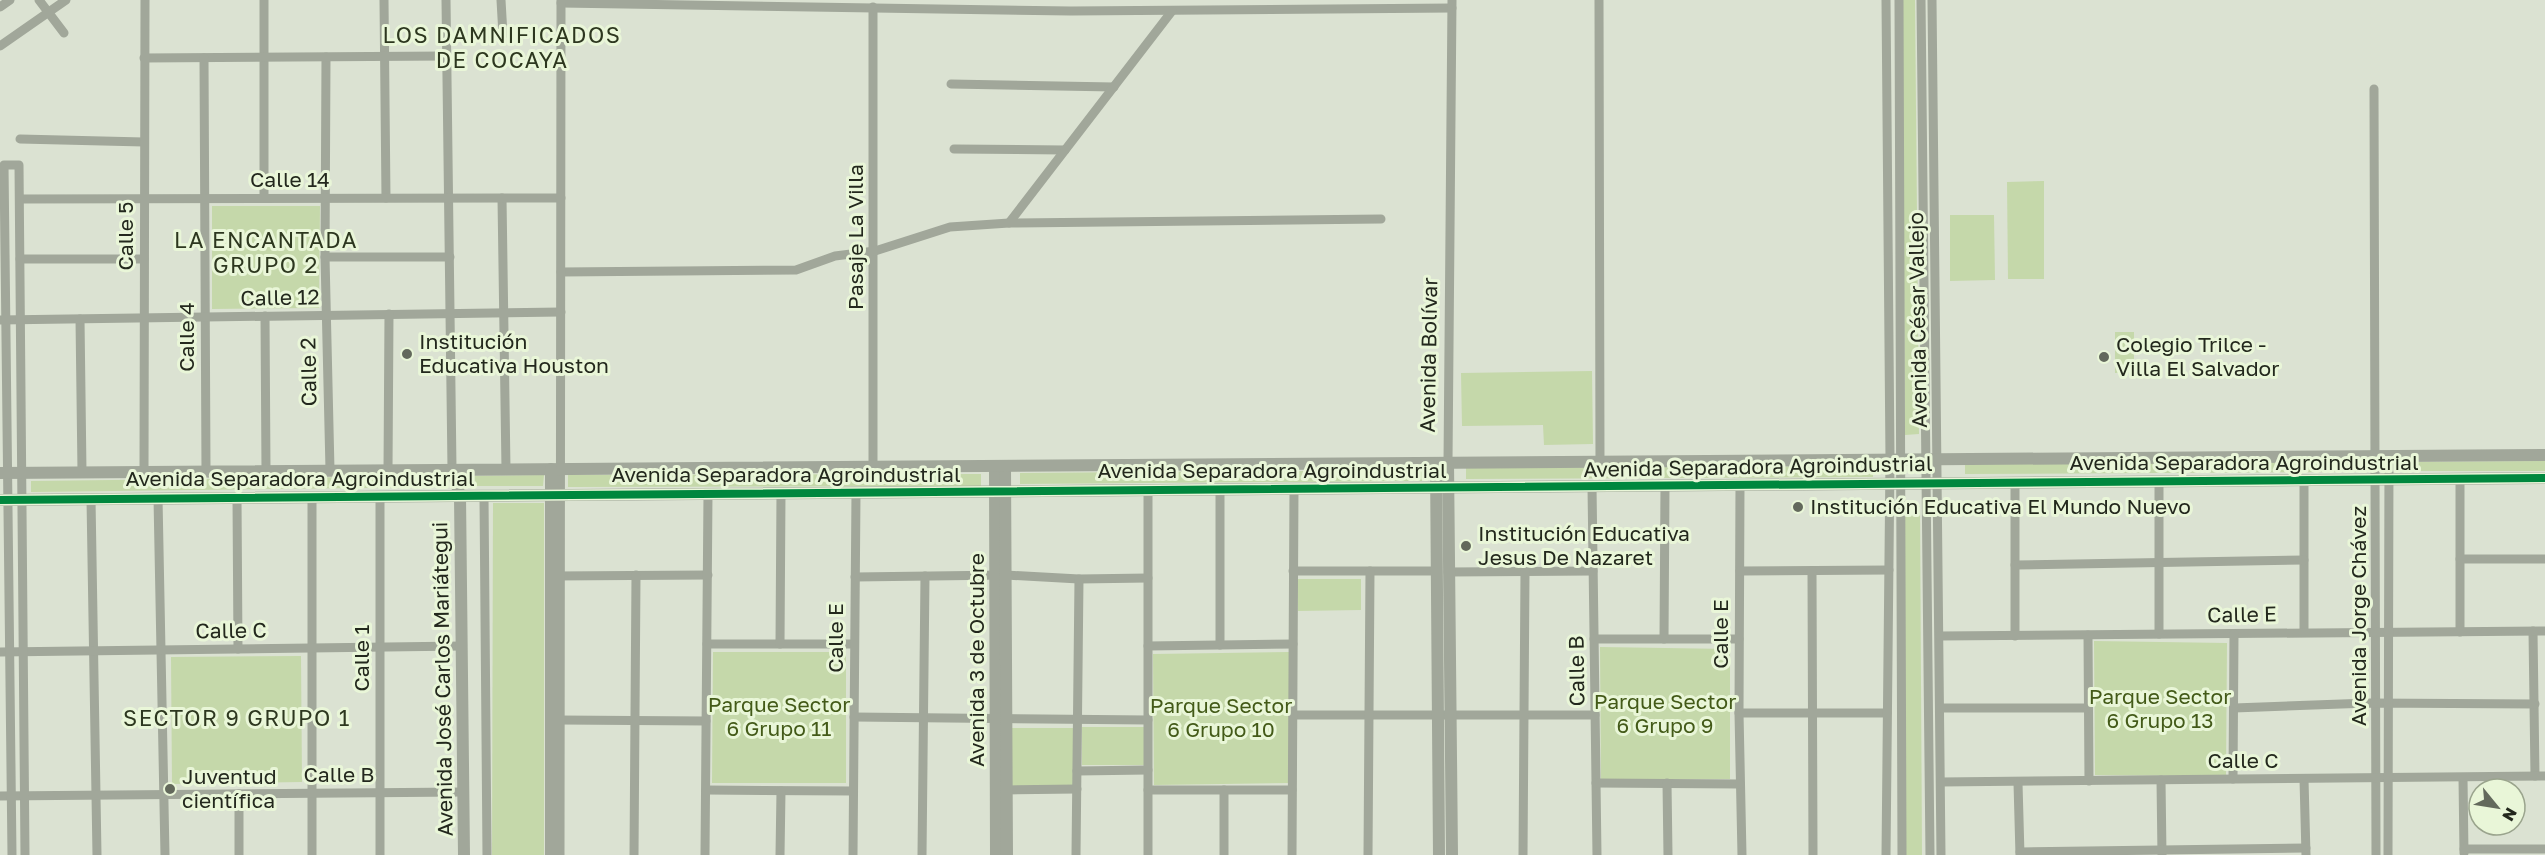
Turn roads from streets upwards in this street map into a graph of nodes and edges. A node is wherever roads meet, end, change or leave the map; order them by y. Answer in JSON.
{"nodes":[{"id":1,"x":10,"y":0,"type":"edge"},
{"id":2,"x":39,"y":0,"type":"edge"},
{"id":3,"x":66,"y":0,"type":"edge"},
{"id":4,"x":145,"y":0,"type":"edge"},
{"id":5,"x":264,"y":0,"type":"edge"},
{"id":6,"x":384,"y":0,"type":"edge"},
{"id":7,"x":446,"y":0,"type":"edge"},
{"id":8,"x":501,"y":0,"type":"edge"},
{"id":9,"x":1599,"y":0,"type":"edge"},
{"id":10,"x":1886,"y":0,"type":"edge"},
{"id":11,"x":1899,"y":0,"type":"edge"},
{"id":12,"x":1921,"y":0,"type":"edge"},
{"id":13,"x":1932,"y":0,"type":"edge"},
{"id":14,"x":561,"y":1,"type":"edge"},
{"id":15,"x":806,"y":3,"type":"edge"},
{"id":16,"x":878,"y":4,"type":"edge"},
{"id":17,"x":1452,"y":4,"type":"edge"},
{"id":18,"x":0,"y":7,"type":"edge"},
{"id":19,"x":48,"y":12,"type":"junction"},
{"id":20,"x":1172,"y":12,"type":"junction"},
{"id":21,"x":64,"y":33,"type":"dead end"},
{"id":22,"x":503,"y":34,"type":"dead end"},
{"id":23,"x":0,"y":46,"type":"edge"},
{"id":24,"x":447,"y":56,"type":"junction"},
{"id":25,"x":326,"y":57,"type":"junction"},
{"id":26,"x":385,"y":57,"type":"junction"},
{"id":27,"x":144,"y":58,"type":"junction"},
{"id":28,"x":204,"y":58,"type":"junction"},
{"id":29,"x":264,"y":58,"type":"junction"},
{"id":30,"x":951,"y":84,"type":"dead end"},
{"id":31,"x":1114,"y":87,"type":"junction"},
{"id":32,"x":2374,"y":89,"type":"dead end"},
{"id":33,"x":20,"y":139,"type":"dead end"},
{"id":34,"x":144,"y":142,"type":"junction"},
{"id":35,"x":954,"y":149,"type":"dead end"},
{"id":36,"x":1065,"y":150,"type":"junction"},
{"id":37,"x":449,"y":197,"type":"junction"},
{"id":38,"x":144,"y":198,"type":"junction"},
{"id":39,"x":205,"y":198,"type":"junction"},
{"id":40,"x":264,"y":198,"type":"junction"},
{"id":41,"x":326,"y":198,"type":"junction"},
{"id":42,"x":386,"y":198,"type":"junction"},
{"id":43,"x":502,"y":198,"type":"junction"},
{"id":44,"x":561,"y":198,"type":"junction"},
{"id":45,"x":20,"y":199,"type":"junction"},
{"id":46,"x":1381,"y":219,"type":"dead end"},
{"id":47,"x":1009,"y":223,"type":"junction"},
{"id":48,"x":875,"y":251,"type":"junction"},
{"id":49,"x":325,"y":257,"type":"junction"},
{"id":50,"x":450,"y":257,"type":"junction"},
{"id":51,"x":20,"y":259,"type":"junction"},
{"id":52,"x":144,"y":259,"type":"junction"},
{"id":53,"x":561,"y":272,"type":"junction"},
{"id":54,"x":561,"y":312,"type":"junction"},
{"id":55,"x":451,"y":313,"type":"junction"},
{"id":56,"x":504,"y":313,"type":"junction"},
{"id":57,"x":389,"y":314,"type":"junction"},
{"id":58,"x":326,"y":315,"type":"junction"},
{"id":59,"x":265,"y":316,"type":"junction"},
{"id":60,"x":205,"y":317,"type":"junction"},
{"id":61,"x":143,"y":318,"type":"junction"},
{"id":62,"x":80,"y":319,"type":"junction"},
{"id":63,"x":2,"y":320,"type":"edge"},
{"id":64,"x":21,"y":320,"type":"junction"},
{"id":65,"x":2545,"y":455,"type":"edge"},
{"id":66,"x":2383,"y":456,"type":"junction"},
{"id":67,"x":1896,"y":459,"type":"junction"},
{"id":68,"x":1932,"y":459,"type":"junction"},
{"id":69,"x":1600,"y":461,"type":"junction"},
{"id":70,"x":1442,"y":462,"type":"junction"},
{"id":71,"x":1000,"y":466,"type":"junction"},
{"id":72,"x":873,"y":467,"type":"junction"},
{"id":73,"x":452,"y":469,"type":"junction"},
{"id":74,"x":506,"y":469,"type":"junction"},
{"id":75,"x":556,"y":469,"type":"junction"},
{"id":76,"x":330,"y":470,"type":"junction"},
{"id":77,"x":388,"y":470,"type":"junction"},
{"id":78,"x":206,"y":471,"type":"junction"},
{"id":79,"x":266,"y":471,"type":"junction"},
{"id":80,"x":82,"y":472,"type":"junction"},
{"id":81,"x":144,"y":472,"type":"junction"},
{"id":82,"x":3,"y":473,"type":"edge"},
{"id":83,"x":23,"y":473,"type":"junction"},
{"id":84,"x":2545,"y":478,"type":"edge"},
{"id":85,"x":2460,"y":479,"type":"junction"},
{"id":86,"x":2383,"y":480,"type":"junction"},
{"id":87,"x":2304,"y":481,"type":"junction"},
{"id":88,"x":2159,"y":482,"type":"junction"},
{"id":89,"x":1932,"y":483,"type":"junction"},
{"id":90,"x":2015,"y":483,"type":"junction"},
{"id":91,"x":1896,"y":484,"type":"junction"},
{"id":92,"x":1740,"y":485,"type":"junction"},
{"id":93,"x":1592,"y":486,"type":"junction"},
{"id":94,"x":1665,"y":486,"type":"junction"},
{"id":95,"x":1442,"y":488,"type":"junction"},
{"id":96,"x":1220,"y":489,"type":"junction"},
{"id":97,"x":1294,"y":489,"type":"junction"},
{"id":98,"x":1148,"y":490,"type":"junction"},
{"id":99,"x":1000,"y":491,"type":"junction"},
{"id":100,"x":781,"y":493,"type":"junction"},
{"id":101,"x":856,"y":493,"type":"junction"},
{"id":102,"x":708,"y":494,"type":"junction"},
{"id":103,"x":555,"y":495,"type":"junction"},
{"id":104,"x":380,"y":496,"type":"junction"},
{"id":105,"x":460,"y":496,"type":"junction"},
{"id":106,"x":484,"y":496,"type":"junction"},
{"id":107,"x":312,"y":497,"type":"junction"},
{"id":108,"x":158,"y":498,"type":"junction"},
{"id":109,"x":237,"y":498,"type":"junction"},
{"id":110,"x":22,"y":499,"type":"junction"},
{"id":111,"x":91,"y":499,"type":"junction"},
{"id":112,"x":4,"y":500,"type":"edge"},
{"id":113,"x":2460,"y":559,"type":"junction"},
{"id":114,"x":2545,"y":559,"type":"edge"},
{"id":115,"x":2304,"y":560,"type":"junction"},
{"id":116,"x":2159,"y":564,"type":"junction"},
{"id":117,"x":2015,"y":565,"type":"junction"},
{"id":118,"x":1889,"y":570,"type":"junction"},
{"id":119,"x":1293,"y":571,"type":"junction"},
{"id":120,"x":1370,"y":571,"type":"junction"},
{"id":121,"x":1593,"y":571,"type":"junction"},
{"id":122,"x":1740,"y":571,"type":"junction"},
{"id":123,"x":1812,"y":571,"type":"junction"},
{"id":124,"x":1442,"y":572,"type":"junction"},
{"id":125,"x":1525,"y":572,"type":"junction"},
{"id":126,"x":708,"y":574,"type":"junction"},
{"id":127,"x":636,"y":575,"type":"junction"},
{"id":128,"x":1001,"y":575,"type":"junction"},
{"id":129,"x":555,"y":576,"type":"junction"},
{"id":130,"x":925,"y":576,"type":"junction"},
{"id":131,"x":855,"y":577,"type":"junction"},
{"id":132,"x":1148,"y":578,"type":"junction"},
{"id":133,"x":1079,"y":579,"type":"junction"},
{"id":134,"x":2533,"y":631,"type":"junction"},
{"id":135,"x":2545,"y":631,"type":"edge"},
{"id":136,"x":2304,"y":632,"type":"junction"},
{"id":137,"x":2377,"y":632,"type":"junction"},
{"id":138,"x":2389,"y":632,"type":"junction"},
{"id":139,"x":2460,"y":632,"type":"junction"},
{"id":140,"x":2159,"y":634,"type":"junction"},
{"id":141,"x":2234,"y":634,"type":"junction"},
{"id":142,"x":2088,"y":635,"type":"junction"},
{"id":143,"x":1940,"y":636,"type":"junction"},
{"id":144,"x":2015,"y":636,"type":"junction"},
{"id":145,"x":1594,"y":639,"type":"junction"},
{"id":146,"x":1664,"y":639,"type":"junction"},
{"id":147,"x":1739,"y":639,"type":"junction"},
{"id":148,"x":707,"y":644,"type":"junction"},
{"id":149,"x":780,"y":644,"type":"junction"},
{"id":150,"x":854,"y":644,"type":"junction"},
{"id":151,"x":1293,"y":644,"type":"junction"},
{"id":152,"x":1220,"y":645,"type":"junction"},
{"id":153,"x":462,"y":646,"type":"junction"},
{"id":154,"x":1148,"y":646,"type":"junction"},
{"id":155,"x":380,"y":647,"type":"junction"},
{"id":156,"x":312,"y":648,"type":"junction"},
{"id":157,"x":238,"y":649,"type":"junction"},
{"id":158,"x":161,"y":650,"type":"junction"},
{"id":159,"x":24,"y":651,"type":"junction"},
{"id":160,"x":94,"y":651,"type":"junction"},
{"id":161,"x":5,"y":652,"type":"edge"},
{"id":162,"x":2383,"y":703,"type":"junction"},
{"id":163,"x":2535,"y":704,"type":"junction"},
{"id":164,"x":1941,"y":708,"type":"junction"},
{"id":165,"x":2088,"y":708,"type":"junction"},
{"id":166,"x":2234,"y":708,"type":"junction"},
{"id":167,"x":1739,"y":713,"type":"junction"},
{"id":168,"x":1811,"y":713,"type":"junction"},
{"id":169,"x":1887,"y":713,"type":"junction"},
{"id":170,"x":1369,"y":715,"type":"junction"},
{"id":171,"x":1524,"y":715,"type":"junction"},
{"id":172,"x":1595,"y":715,"type":"junction"},
{"id":173,"x":1293,"y":716,"type":"junction"},
{"id":174,"x":1444,"y":716,"type":"junction"},
{"id":175,"x":854,"y":717,"type":"junction"},
{"id":176,"x":924,"y":718,"type":"junction"},
{"id":177,"x":1002,"y":719,"type":"junction"},
{"id":178,"x":1078,"y":719,"type":"junction"},
{"id":179,"x":560,"y":720,"type":"junction"},
{"id":180,"x":635,"y":720,"type":"junction"},
{"id":181,"x":1148,"y":720,"type":"junction"},
{"id":182,"x":706,"y":721,"type":"junction"},
{"id":183,"x":1148,"y":770,"type":"junction"},
{"id":184,"x":1077,"y":771,"type":"junction"},
{"id":185,"x":2535,"y":776,"type":"junction"},
{"id":186,"x":2545,"y":776,"type":"edge"},
{"id":187,"x":2389,"y":777,"type":"junction"},
{"id":188,"x":2377,"y":778,"type":"junction"},
{"id":189,"x":2463,"y":778,"type":"junction"},
{"id":190,"x":2233,"y":779,"type":"junction"},
{"id":191,"x":2304,"y":779,"type":"junction"},
{"id":192,"x":2161,"y":780,"type":"junction"},
{"id":193,"x":2089,"y":781,"type":"junction"},
{"id":194,"x":1941,"y":782,"type":"junction"},
{"id":195,"x":1596,"y":783,"type":"junction"},
{"id":196,"x":1667,"y":783,"type":"junction"},
{"id":197,"x":2018,"y":783,"type":"junction"},
{"id":198,"x":1740,"y":784,"type":"junction"},
{"id":199,"x":1077,"y":789,"type":"junction"},
{"id":200,"x":706,"y":790,"type":"junction"},
{"id":201,"x":781,"y":790,"type":"junction"},
{"id":202,"x":1007,"y":790,"type":"junction"},
{"id":203,"x":1148,"y":790,"type":"junction"},
{"id":204,"x":1224,"y":790,"type":"junction"},
{"id":205,"x":1292,"y":790,"type":"junction"},
{"id":206,"x":853,"y":791,"type":"junction"},
{"id":207,"x":463,"y":792,"type":"junction"},
{"id":208,"x":312,"y":793,"type":"junction"},
{"id":209,"x":381,"y":793,"type":"junction"},
{"id":210,"x":239,"y":794,"type":"junction"},
{"id":211,"x":96,"y":795,"type":"junction"},
{"id":212,"x":164,"y":795,"type":"junction"},
{"id":213,"x":0,"y":796,"type":"edge"},
{"id":214,"x":11,"y":796,"type":"junction"},
{"id":215,"x":24,"y":796,"type":"junction"},
{"id":216,"x":2545,"y":849,"type":"edge"},
{"id":217,"x":2306,"y":852,"type":"edge"},
{"id":218,"x":2464,"y":852,"type":"edge"},
{"id":219,"x":2020,"y":853,"type":"edge"},
{"id":220,"x":2162,"y":854,"type":"edge"},
{"id":221,"x":12,"y":855,"type":"edge"},
{"id":222,"x":26,"y":855,"type":"edge"},
{"id":223,"x":97,"y":855,"type":"edge"},
{"id":224,"x":165,"y":855,"type":"edge"},
{"id":225,"x":239,"y":855,"type":"edge"},
{"id":226,"x":312,"y":855,"type":"edge"},
{"id":227,"x":380,"y":855,"type":"edge"},
{"id":228,"x":464,"y":855,"type":"edge"},
{"id":229,"x":487,"y":855,"type":"edge"},
{"id":230,"x":551,"y":855,"type":"edge"},
{"id":231,"x":560,"y":855,"type":"edge"},
{"id":232,"x":634,"y":855,"type":"edge"},
{"id":233,"x":705,"y":855,"type":"edge"},
{"id":234,"x":780,"y":855,"type":"edge"},
{"id":235,"x":853,"y":855,"type":"edge"},
{"id":236,"x":922,"y":855,"type":"edge"},
{"id":237,"x":996,"y":855,"type":"edge"},
{"id":238,"x":1007,"y":855,"type":"edge"},
{"id":239,"x":1076,"y":855,"type":"edge"},
{"id":240,"x":1148,"y":855,"type":"edge"},
{"id":241,"x":1224,"y":855,"type":"edge"},
{"id":242,"x":1292,"y":855,"type":"edge"},
{"id":243,"x":1368,"y":855,"type":"edge"},
{"id":244,"x":1439,"y":855,"type":"edge"},
{"id":245,"x":1452,"y":855,"type":"edge"},
{"id":246,"x":1523,"y":855,"type":"edge"},
{"id":247,"x":1597,"y":855,"type":"edge"},
{"id":248,"x":1668,"y":855,"type":"edge"},
{"id":249,"x":1742,"y":855,"type":"edge"},
{"id":250,"x":1813,"y":855,"type":"edge"},
{"id":251,"x":1886,"y":855,"type":"edge"},
{"id":252,"x":1902,"y":855,"type":"edge"},
{"id":253,"x":1930,"y":855,"type":"edge"},
{"id":254,"x":1941,"y":855,"type":"edge"},
{"id":255,"x":2376,"y":855,"type":"edge"},
{"id":256,"x":2388,"y":855,"type":"edge"}],
"edges":[{"from":1,"to":18,"type":"street"},
{"from":2,"to":19,"type":"street"},
{"from":3,"to":19,"type":"street"},
{"from":4,"to":27,"type":"street","name":"Calle 5"},
{"from":5,"to":29,"type":"street"},
{"from":6,"to":26,"type":"street"},
{"from":7,"to":24,"type":"street","name":"Avenida José Carlos Mariátegui"},
{"from":8,"to":22,"type":"street"},
{"from":9,"to":69,"type":"street"},
{"from":10,"to":67,"type":"street","name":"Avenida César Vallejo"},
{"from":11,"to":67,"type":"street","name":"Avenida César Vallejo"},
{"from":12,"to":68,"type":"street","name":"Avenida César Vallejo"},
{"from":13,"to":68,"type":"street","name":"Avenida César Vallejo"},
{"from":14,"to":15,"type":"street"},
{"from":14,"to":44,"type":"street"},
{"from":15,"to":16,"type":"street"},
{"from":16,"to":20,"type":"street"},
{"from":16,"to":48,"type":"street","name":"Pasaje La Villa"},
{"from":17,"to":20,"type":"street"},
{"from":17,"to":70,"type":"street","name":"Avenida Bolívar"},
{"from":19,"to":21,"type":"street"},
{"from":19,"to":23,"type":"street"},
{"from":20,"to":31,"type":"street"},
{"from":24,"to":26,"type":"street"},
{"from":24,"to":37,"type":"street","name":"Avenida José Carlos Mariátegui"},
{"from":25,"to":26,"type":"street"},
{"from":25,"to":29,"type":"street"},
{"from":25,"to":41,"type":"street","name":"Calle 2"},
{"from":26,"to":42,"type":"street"},
{"from":27,"to":28,"type":"street"},
{"from":27,"to":34,"type":"street","name":"Calle 5"},
{"from":28,"to":29,"type":"street"},
{"from":28,"to":39,"type":"street","name":"Calle 4"},
{"from":29,"to":40,"type":"street"},
{"from":30,"to":31,"type":"street"},
{"from":31,"to":36,"type":"street"},
{"from":32,"to":66,"type":"street","name":"Avenida Jorge Chávez"},
{"from":33,"to":34,"type":"street"},
{"from":34,"to":38,"type":"street","name":"Calle 5"},
{"from":35,"to":36,"type":"street"},
{"from":36,"to":47,"type":"street"},
{"from":37,"to":42,"type":"street","name":"Calle 14"},
{"from":37,"to":43,"type":"street","name":"Calle 14"},
{"from":37,"to":50,"type":"street","name":"Avenida José Carlos Mariátegui"},
{"from":38,"to":39,"type":"street","name":"Calle 14"},
{"from":38,"to":45,"type":"street","name":"Calle 14"},
{"from":38,"to":52,"type":"street","name":"Calle 5"},
{"from":39,"to":40,"type":"street","name":"Calle 14"},
{"from":39,"to":60,"type":"street","name":"Calle 4"},
{"from":40,"to":41,"type":"street","name":"Calle 14"},
{"from":41,"to":42,"type":"street","name":"Calle 14"},
{"from":41,"to":49,"type":"street","name":"Calle 2"},
{"from":43,"to":44,"type":"street","name":"Calle 14"},
{"from":43,"to":56,"type":"street"},
{"from":44,"to":53,"type":"street"},
{"from":45,"to":51,"type":"street"},
{"from":45,"to":63,"type":"street"},
{"from":46,"to":47,"type":"street"},
{"from":47,"to":48,"type":"street"},
{"from":48,"to":53,"type":"street"},
{"from":48,"to":72,"type":"street","name":"Pasaje La Villa"},
{"from":49,"to":50,"type":"street"},
{"from":49,"to":58,"type":"street","name":"Calle 2"},
{"from":50,"to":55,"type":"street","name":"Avenida José Carlos Mariátegui"},
{"from":51,"to":52,"type":"street"},
{"from":51,"to":64,"type":"street"},
{"from":52,"to":61,"type":"street","name":"Calle 5"},
{"from":53,"to":54,"type":"street"},
{"from":54,"to":56,"type":"street","name":"Calle 12"},
{"from":54,"to":75,"type":"street"},
{"from":55,"to":56,"type":"street","name":"Calle 12"},
{"from":55,"to":57,"type":"street","name":"Calle 12"},
{"from":55,"to":73,"type":"street","name":"Avenida José Carlos Mariátegui"},
{"from":56,"to":74,"type":"street"},
{"from":57,"to":58,"type":"street","name":"Calle 12"},
{"from":57,"to":77,"type":"street"},
{"from":58,"to":59,"type":"street","name":"Calle 12"},
{"from":58,"to":76,"type":"street","name":"Calle 2"},
{"from":59,"to":60,"type":"street","name":"Calle 12"},
{"from":59,"to":79,"type":"street"},
{"from":60,"to":61,"type":"street","name":"Calle 12"},
{"from":60,"to":78,"type":"street","name":"Calle 4"},
{"from":61,"to":62,"type":"street","name":"Calle 12"},
{"from":61,"to":81,"type":"street","name":"Calle 5"},
{"from":62,"to":64,"type":"street","name":"Calle 12"},
{"from":62,"to":80,"type":"street"},
{"from":63,"to":64,"type":"street","name":"Calle 12"},
{"from":63,"to":82,"type":"street"},
{"from":64,"to":83,"type":"street"},
{"from":65,"to":66,"type":"street","name":"Avenida Separadora Agroindustrial"},
{"from":66,"to":68,"type":"street","name":"Avenida Separadora Agroindustrial"},
{"from":66,"to":86,"type":"street","name":"Avenida Jorge Chávez"},
{"from":67,"to":68,"type":"street","name":"Avenida Separadora Agroindustrial"},
{"from":67,"to":69,"type":"street","name":"Avenida Separadora Agroindustrial"},
{"from":67,"to":91,"type":"street","name":"Avenida César Vallejo"},
{"from":68,"to":89,"type":"street","name":"Avenida César Vallejo"},
{"from":69,"to":70,"type":"street","name":"Avenida Separadora Agroindustrial"},
{"from":70,"to":71,"type":"street","name":"Avenida Separadora Agroindustrial"},
{"from":70,"to":95,"type":"street","name":"Avenida Bolívar"},
{"from":71,"to":72,"type":"street","name":"Avenida Separadora Agroindustrial"},
{"from":71,"to":99,"type":"street","name":"Avenida 3 de Octubre"},
{"from":72,"to":75,"type":"street","name":"Avenida Separadora Agroindustrial"},
{"from":73,"to":74,"type":"street","name":"Avenida Separadora Agroindustrial"},
{"from":73,"to":77,"type":"street","name":"Avenida Separadora Agroindustrial"},
{"from":73,"to":105,"type":"street","name":"Avenida José Carlos Mariátegui"},
{"from":74,"to":75,"type":"street","name":"Avenida Separadora Agroindustrial"},
{"from":75,"to":103,"type":"street"},
{"from":76,"to":77,"type":"street","name":"Avenida Separadora Agroindustrial"},
{"from":76,"to":79,"type":"street","name":"Avenida Separadora Agroindustrial"},
{"from":78,"to":79,"type":"street","name":"Avenida Separadora Agroindustrial"},
{"from":78,"to":81,"type":"street","name":"Avenida Separadora Agroindustrial"},
{"from":80,"to":81,"type":"street","name":"Avenida Separadora Agroindustrial"},
{"from":80,"to":83,"type":"street","name":"Avenida Separadora Agroindustrial"},
{"from":82,"to":83,"type":"street","name":"Avenida Separadora Agroindustrial"},
{"from":82,"to":112,"type":"street"},
{"from":83,"to":110,"type":"street"},
{"from":84,"to":85,"type":"street","name":"Avenida Separadora Agroindustrial"},
{"from":85,"to":86,"type":"street","name":"Avenida Separadora Agroindustrial"},
{"from":85,"to":113,"type":"street"},
{"from":86,"to":87,"type":"street","name":"Avenida Separadora Agroindustrial"},
{"from":86,"to":137,"type":"street","name":"Avenida Jorge Chávez"},
{"from":86,"to":138,"type":"street","name":"Avenida Jorge Chávez"},
{"from":87,"to":88,"type":"street","name":"Avenida Separadora Agroindustrial"},
{"from":87,"to":115,"type":"street"},
{"from":88,"to":90,"type":"street","name":"Avenida Separadora Agroindustrial"},
{"from":88,"to":116,"type":"street"},
{"from":89,"to":90,"type":"street","name":"Avenida Separadora Agroindustrial"},
{"from":89,"to":91,"type":"street","name":"Avenida Separadora Agroindustrial"},
{"from":89,"to":143,"type":"street","name":"Avenida César Vallejo"},
{"from":89,"to":253,"type":"street","name":"Avenida César Vallejo"},
{"from":90,"to":117,"type":"street"},
{"from":91,"to":92,"type":"street","name":"Avenida Separadora Agroindustrial"},
{"from":91,"to":118,"type":"street","name":"Avenida César Vallejo"},
{"from":91,"to":252,"type":"street","name":"Avenida César Vallejo"},
{"from":92,"to":94,"type":"street","name":"Avenida Separadora Agroindustrial"},
{"from":92,"to":122,"type":"street","name":"Calle E"},
{"from":93,"to":94,"type":"street","name":"Avenida Separadora Agroindustrial"},
{"from":93,"to":95,"type":"street","name":"Avenida Separadora Agroindustrial"},
{"from":93,"to":121,"type":"street","name":"Calle B"},
{"from":94,"to":146,"type":"street"},
{"from":95,"to":97,"type":"street","name":"Avenida Separadora Agroindustrial"},
{"from":95,"to":124,"type":"street","name":"Avenida Bolívar"},
{"from":96,"to":97,"type":"street","name":"Avenida Separadora Agroindustrial"},
{"from":96,"to":98,"type":"street","name":"Avenida Separadora Agroindustrial"},
{"from":96,"to":152,"type":"street"},
{"from":97,"to":119,"type":"street"},
{"from":98,"to":99,"type":"street","name":"Avenida Separadora Agroindustrial"},
{"from":98,"to":132,"type":"street"},
{"from":99,"to":101,"type":"street","name":"Avenida Separadora Agroindustrial"},
{"from":99,"to":128,"type":"street","name":"Avenida 3 de Octubre"},
{"from":100,"to":101,"type":"street","name":"Avenida Separadora Agroindustrial"},
{"from":100,"to":102,"type":"street","name":"Avenida Separadora Agroindustrial"},
{"from":100,"to":149,"type":"street"},
{"from":101,"to":131,"type":"street","name":"Calle E"},
{"from":102,"to":103,"type":"street","name":"Avenida Separadora Agroindustrial"},
{"from":102,"to":126,"type":"street"},
{"from":103,"to":106,"type":"street","name":"Avenida Separadora Agroindustrial"},
{"from":103,"to":129,"type":"street"},
{"from":104,"to":105,"type":"street","name":"Avenida Separadora Agroindustrial"},
{"from":104,"to":107,"type":"street","name":"Avenida Separadora Agroindustrial"},
{"from":104,"to":155,"type":"street","name":"Calle 1"},
{"from":105,"to":106,"type":"street","name":"Avenida Separadora Agroindustrial"},
{"from":105,"to":153,"type":"street","name":"Avenida José Carlos Mariátegui"},
{"from":106,"to":229,"type":"street","name":"Avenida José Carlos Mariátegui"},
{"from":107,"to":109,"type":"street","name":"Avenida Separadora Agroindustrial"},
{"from":107,"to":156,"type":"street"},
{"from":108,"to":109,"type":"street","name":"Avenida Separadora Agroindustrial"},
{"from":108,"to":111,"type":"street","name":"Avenida Separadora Agroindustrial"},
{"from":108,"to":158,"type":"street"},
{"from":109,"to":157,"type":"street"},
{"from":110,"to":111,"type":"street","name":"Avenida Separadora Agroindustrial"},
{"from":110,"to":112,"type":"street","name":"Avenida Separadora Agroindustrial"},
{"from":110,"to":159,"type":"street"},
{"from":111,"to":160,"type":"street"},
{"from":112,"to":161,"type":"street"},
{"from":113,"to":114,"type":"street"},
{"from":113,"to":139,"type":"street"},
{"from":115,"to":116,"type":"street"},
{"from":115,"to":136,"type":"street"},
{"from":116,"to":117,"type":"street"},
{"from":116,"to":140,"type":"street"},
{"from":117,"to":144,"type":"street"},
{"from":118,"to":123,"type":"street"},
{"from":118,"to":169,"type":"street","name":"Avenida César Vallejo"},
{"from":119,"to":120,"type":"street"},
{"from":119,"to":151,"type":"street"},
{"from":120,"to":124,"type":"street"},
{"from":120,"to":170,"type":"street"},
{"from":121,"to":125,"type":"street"},
{"from":121,"to":145,"type":"street","name":"Calle B"},
{"from":122,"to":123,"type":"street"},
{"from":122,"to":147,"type":"street","name":"Calle E"},
{"from":123,"to":168,"type":"street"},
{"from":124,"to":125,"type":"street"},
{"from":124,"to":174,"type":"street","name":"Avenida Bolívar"},
{"from":125,"to":171,"type":"street"},
{"from":126,"to":127,"type":"street"},
{"from":126,"to":148,"type":"street"},
{"from":127,"to":129,"type":"street"},
{"from":127,"to":180,"type":"street"},
{"from":128,"to":130,"type":"street"},
{"from":128,"to":133,"type":"street"},
{"from":128,"to":177,"type":"street","name":"Avenida 3 de Octubre"},
{"from":129,"to":179,"type":"street"},
{"from":129,"to":230,"type":"street"},
{"from":130,"to":131,"type":"street"},
{"from":130,"to":176,"type":"street"},
{"from":131,"to":150,"type":"street","name":"Calle E"},
{"from":132,"to":133,"type":"street"},
{"from":132,"to":154,"type":"street"},
{"from":133,"to":178,"type":"street"},
{"from":134,"to":135,"type":"street","name":"Calle E"},
{"from":134,"to":139,"type":"street","name":"Calle E"},
{"from":134,"to":163,"type":"street"},
{"from":136,"to":137,"type":"street","name":"Calle E"},
{"from":136,"to":141,"type":"street","name":"Calle E"},
{"from":137,"to":138,"type":"street","name":"Calle E"},
{"from":137,"to":162,"type":"street","name":"Avenida Jorge Chávez"},
{"from":138,"to":139,"type":"street","name":"Calle E"},
{"from":138,"to":162,"type":"street","name":"Avenida Jorge Chávez"},
{"from":140,"to":141,"type":"street","name":"Calle E"},
{"from":140,"to":142,"type":"street","name":"Calle E"},
{"from":141,"to":166,"type":"street"},
{"from":142,"to":144,"type":"street","name":"Calle E"},
{"from":142,"to":165,"type":"street"},
{"from":143,"to":144,"type":"street","name":"Calle E"},
{"from":143,"to":164,"type":"street","name":"Avenida César Vallejo"},
{"from":145,"to":146,"type":"street"},
{"from":145,"to":172,"type":"street","name":"Calle B"},
{"from":146,"to":147,"type":"street"},
{"from":147,"to":167,"type":"street","name":"Calle E"},
{"from":148,"to":149,"type":"street"},
{"from":148,"to":182,"type":"street"},
{"from":149,"to":150,"type":"street"},
{"from":150,"to":175,"type":"street","name":"Calle E"},
{"from":151,"to":152,"type":"street"},
{"from":151,"to":173,"type":"street"},
{"from":152,"to":154,"type":"street"},
{"from":153,"to":155,"type":"street","name":"Calle C"},
{"from":153,"to":207,"type":"street","name":"Avenida José Carlos Mariátegui"},
{"from":154,"to":181,"type":"street"},
{"from":155,"to":156,"type":"street","name":"Calle C"},
{"from":155,"to":209,"type":"street","name":"Calle 1"},
{"from":156,"to":157,"type":"street","name":"Calle C"},
{"from":156,"to":208,"type":"street"},
{"from":157,"to":158,"type":"street","name":"Calle C"},
{"from":158,"to":160,"type":"street","name":"Calle C"},
{"from":158,"to":212,"type":"street"},
{"from":159,"to":160,"type":"street","name":"Calle C"},
{"from":159,"to":161,"type":"street","name":"Calle C"},
{"from":159,"to":215,"type":"street"},
{"from":160,"to":211,"type":"street"},
{"from":161,"to":214,"type":"street"},
{"from":162,"to":163,"type":"street"},
{"from":162,"to":166,"type":"street"},
{"from":162,"to":187,"type":"street","name":"Avenida Jorge Chávez"},
{"from":162,"to":188,"type":"street","name":"Avenida Jorge Chávez"},
{"from":163,"to":185,"type":"street"},
{"from":164,"to":165,"type":"street"},
{"from":164,"to":194,"type":"street","name":"Avenida César Vallejo"},
{"from":165,"to":193,"type":"street"},
{"from":166,"to":190,"type":"street"},
{"from":167,"to":168,"type":"street"},
{"from":167,"to":198,"type":"street","name":"Calle E"},
{"from":168,"to":169,"type":"street"},
{"from":168,"to":250,"type":"street"},
{"from":169,"to":251,"type":"street","name":"Avenida César Vallejo"},
{"from":170,"to":173,"type":"street"},
{"from":170,"to":174,"type":"street"},
{"from":170,"to":243,"type":"street"},
{"from":171,"to":172,"type":"street"},
{"from":171,"to":174,"type":"street"},
{"from":171,"to":246,"type":"street"},
{"from":172,"to":195,"type":"street","name":"Calle B"},
{"from":173,"to":205,"type":"street"},
{"from":174,"to":244,"type":"street","name":"Avenida Bolívar"},
{"from":174,"to":245,"type":"street","name":"Avenida Bolívar"},
{"from":175,"to":176,"type":"street"},
{"from":175,"to":206,"type":"street","name":"Calle E"},
{"from":176,"to":177,"type":"street"},
{"from":176,"to":236,"type":"street"},
{"from":177,"to":178,"type":"street"},
{"from":177,"to":202,"type":"street","name":"Avenida 3 de Octubre"},
{"from":177,"to":237,"type":"street","name":"Avenida 3 de Octubre"},
{"from":178,"to":181,"type":"street"},
{"from":178,"to":184,"type":"street"},
{"from":179,"to":180,"type":"street"},
{"from":179,"to":231,"type":"street"},
{"from":180,"to":182,"type":"street"},
{"from":180,"to":232,"type":"street"},
{"from":181,"to":183,"type":"street"},
{"from":182,"to":200,"type":"street"},
{"from":183,"to":184,"type":"street"},
{"from":183,"to":203,"type":"street"},
{"from":184,"to":199,"type":"street"},
{"from":185,"to":186,"type":"street","name":"Calle C"},
{"from":185,"to":189,"type":"street","name":"Calle C"},
{"from":187,"to":188,"type":"street","name":"Calle C"},
{"from":187,"to":189,"type":"street","name":"Calle C"},
{"from":187,"to":256,"type":"street","name":"Avenida Jorge Chávez"},
{"from":188,"to":191,"type":"street","name":"Calle C"},
{"from":188,"to":255,"type":"street","name":"Avenida Jorge Chávez"},
{"from":189,"to":218,"type":"street"},
{"from":190,"to":191,"type":"street","name":"Calle C"},
{"from":190,"to":192,"type":"street","name":"Calle C"},
{"from":191,"to":217,"type":"street"},
{"from":192,"to":193,"type":"street","name":"Calle C"},
{"from":192,"to":220,"type":"street"},
{"from":193,"to":197,"type":"street","name":"Calle C"},
{"from":194,"to":197,"type":"street","name":"Calle C"},
{"from":194,"to":254,"type":"street","name":"Avenida César Vallejo"},
{"from":195,"to":196,"type":"street"},
{"from":195,"to":247,"type":"street","name":"Calle B"},
{"from":196,"to":198,"type":"street"},
{"from":196,"to":248,"type":"street"},
{"from":197,"to":219,"type":"street"},
{"from":198,"to":249,"type":"street","name":"Calle E"},
{"from":199,"to":202,"type":"street"},
{"from":199,"to":239,"type":"street"},
{"from":200,"to":201,"type":"street"},
{"from":200,"to":233,"type":"street"},
{"from":201,"to":206,"type":"street"},
{"from":201,"to":234,"type":"street"},
{"from":202,"to":238,"type":"street","name":"Avenida 3 de Octubre"},
{"from":203,"to":204,"type":"street"},
{"from":203,"to":240,"type":"street"},
{"from":204,"to":205,"type":"street"},
{"from":204,"to":241,"type":"street"},
{"from":205,"to":242,"type":"street"},
{"from":206,"to":235,"type":"street","name":"Calle E"},
{"from":207,"to":209,"type":"street","name":"Calle B"},
{"from":207,"to":228,"type":"street","name":"Avenida José Carlos Mariátegui"},
{"from":208,"to":209,"type":"street","name":"Calle B"},
{"from":208,"to":210,"type":"street","name":"Calle B"},
{"from":208,"to":226,"type":"street"},
{"from":209,"to":227,"type":"street","name":"Calle 1"},
{"from":210,"to":212,"type":"street","name":"Calle B"},
{"from":210,"to":225,"type":"street"},
{"from":211,"to":212,"type":"street","name":"Calle B"},
{"from":211,"to":215,"type":"street","name":"Calle B"},
{"from":211,"to":223,"type":"street"},
{"from":212,"to":224,"type":"street"},
{"from":213,"to":214,"type":"street","name":"Calle B"},
{"from":214,"to":215,"type":"street","name":"Calle B"},
{"from":214,"to":221,"type":"street"},
{"from":215,"to":222,"type":"street"},
{"from":216,"to":218,"type":"street"},
{"from":217,"to":220,"type":"street"},
{"from":219,"to":220,"type":"street"}]}
